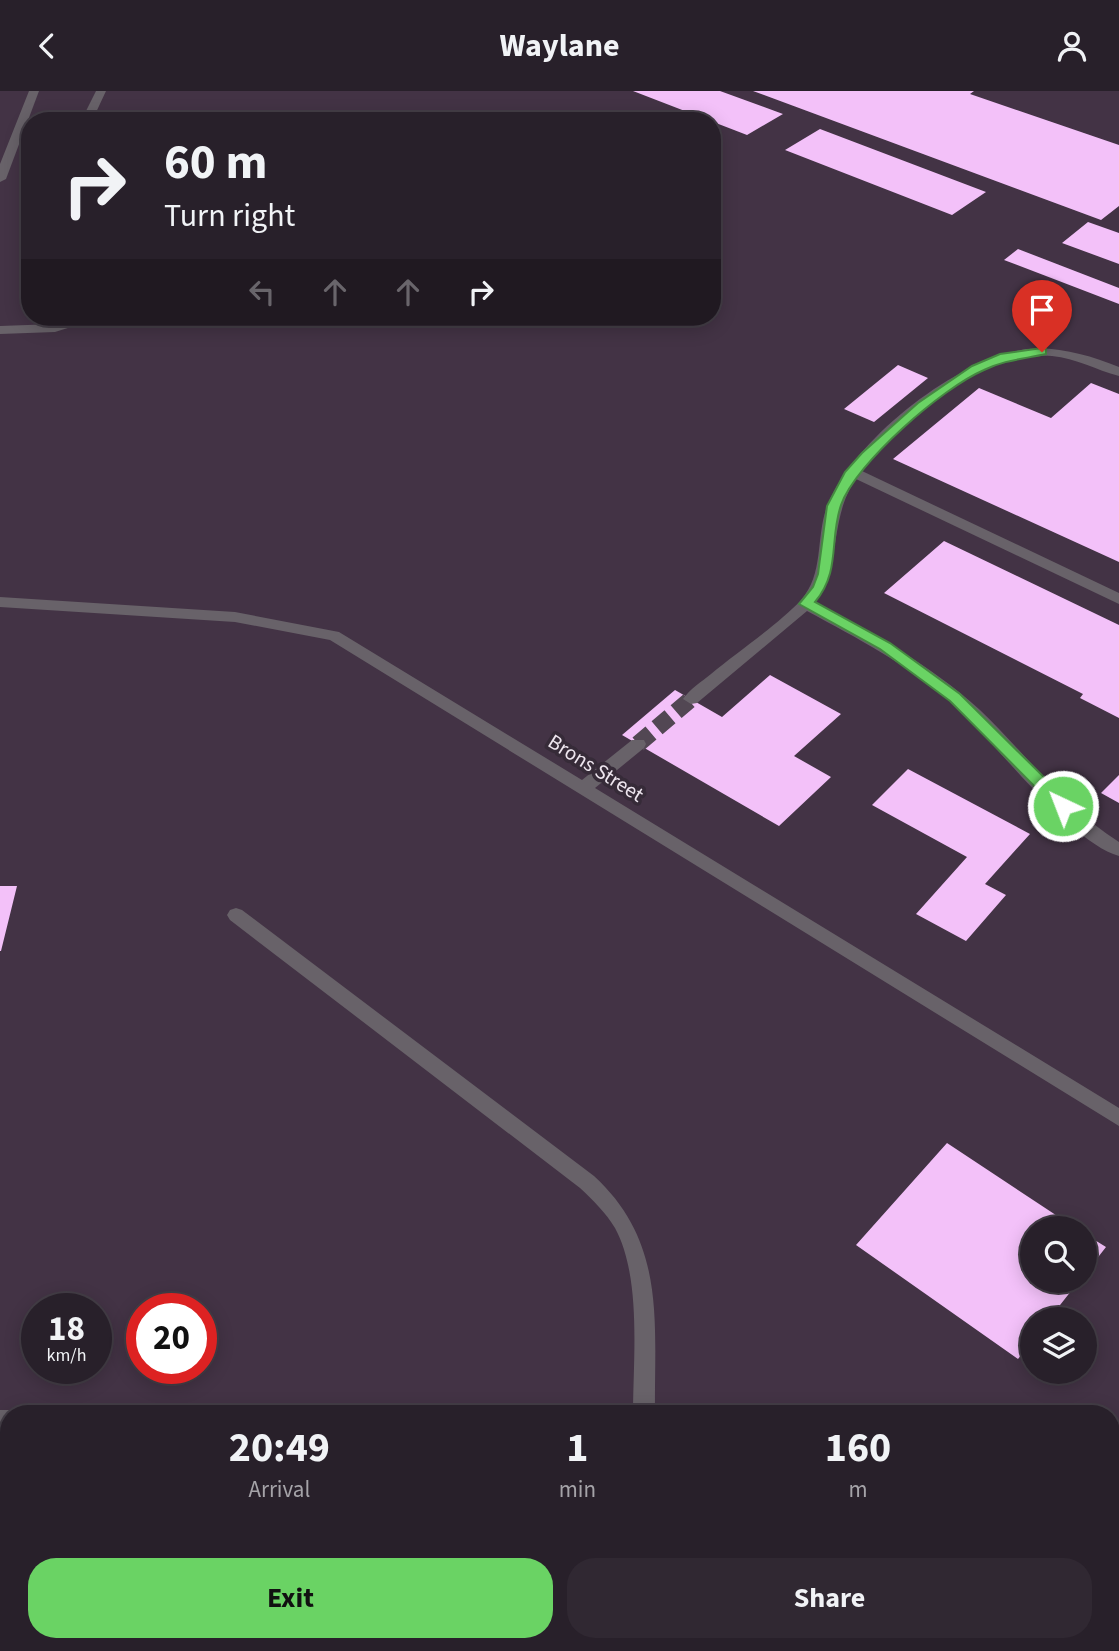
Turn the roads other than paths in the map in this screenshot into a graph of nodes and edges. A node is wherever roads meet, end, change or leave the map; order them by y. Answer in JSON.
{"nodes":[{"id":1,"x":34,"y":91,"type":"edge"},
{"id":2,"x":101,"y":91,"type":"edge"},
{"id":3,"x":26,"y":112,"type":"edge"},
{"id":4,"x":90,"y":112,"type":"edge"},
{"id":5,"x":21,"y":125,"type":"edge"},
{"id":6,"x":0,"y":179,"type":"edge"},
{"id":7,"x":63,"y":326,"type":"edge"},
{"id":8,"x":0,"y":330,"type":"edge"},
{"id":9,"x":1119,"y":373,"type":"edge"},
{"id":10,"x":852,"y":472,"type":"junction"},
{"id":11,"x":1119,"y":599,"type":"edge"},
{"id":12,"x":0,"y":603,"type":"edge"},
{"id":13,"x":806,"y":604,"type":"junction"},
{"id":14,"x":691,"y":699,"type":"tunnel mouth"},
{"id":15,"x":638,"y":744,"type":"tunnel mouth"},
{"id":16,"x":584,"y":788,"type":"junction"},
{"id":17,"x":1119,"y":850,"type":"edge"},
{"id":18,"x":236,"y":915,"type":"dead end"},
{"id":19,"x":1119,"y":1118,"type":"edge"},
{"id":20,"x":644,"y":1405,"type":"edge"}],
"edges":[{"from":1,"to":3,"type":"street"},
{"from":2,"to":4,"type":"street"},
{"from":5,"to":6,"type":"street"},
{"from":7,"to":8,"type":"street"},
{"from":9,"to":10,"type":"street"},
{"from":10,"to":11,"type":"street"},
{"from":10,"to":13,"type":"street"},
{"from":12,"to":16,"type":"street","name":"Brons Street"},
{"from":13,"to":14,"type":"street"},
{"from":13,"to":17,"type":"street"},
{"from":15,"to":16,"type":"street"},
{"from":16,"to":19,"type":"street","name":"Brons Street"},
{"from":18,"to":20,"type":"street"}]}
